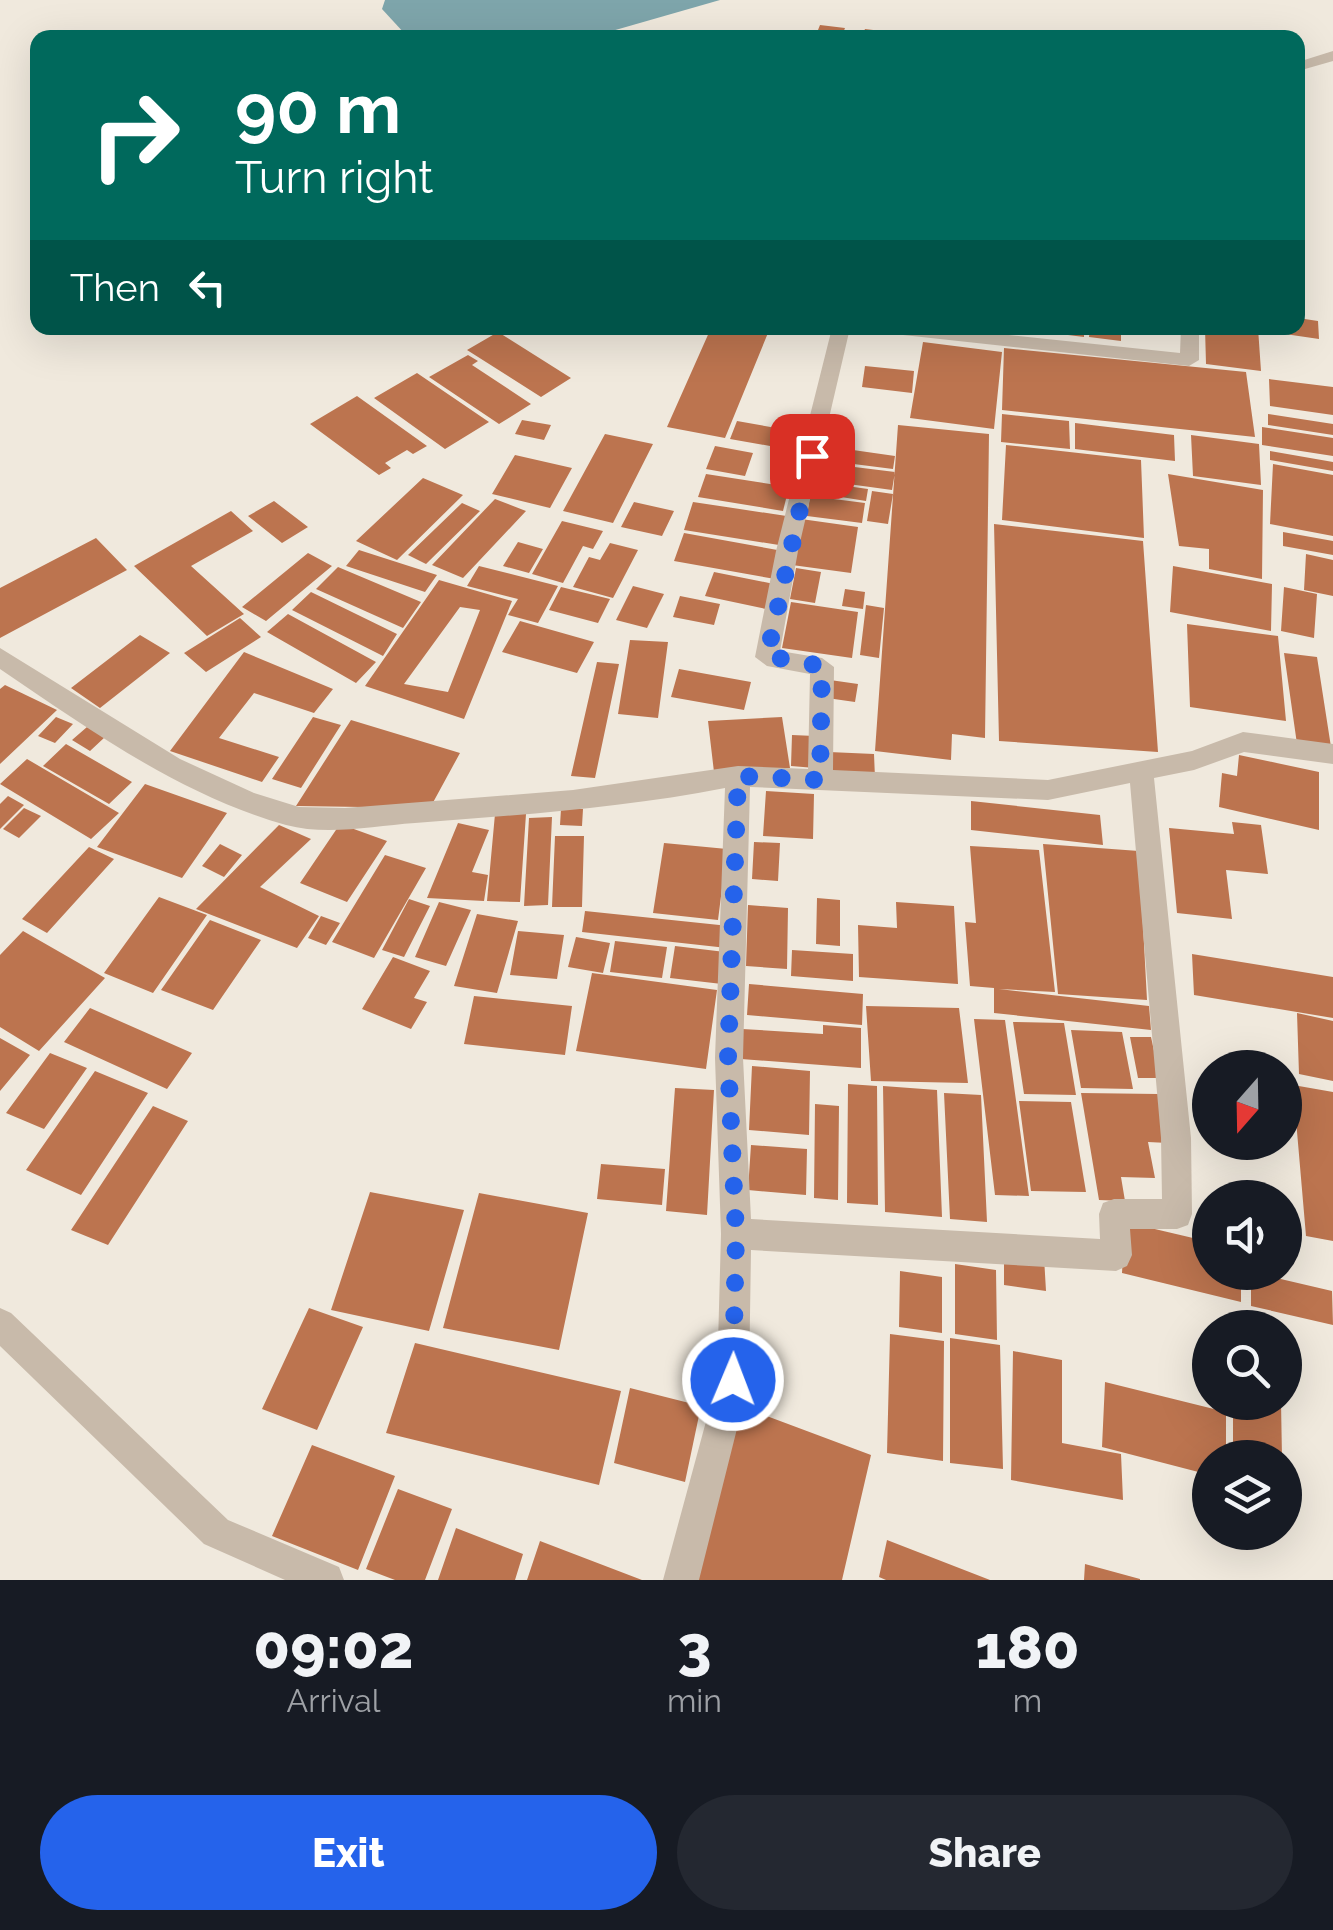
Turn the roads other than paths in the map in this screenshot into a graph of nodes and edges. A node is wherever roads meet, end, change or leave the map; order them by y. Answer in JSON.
{"nodes":[{"id":1,"x":1333,"y":56,"type":"edge"},
{"id":2,"x":1305,"y":66,"type":"edge"},
{"id":3,"x":839,"y":335,"type":"edge"},
{"id":4,"x":959,"y":335,"type":"edge"},
{"id":5,"x":1190,"y":335,"type":"edge"},
{"id":6,"x":0,"y":657,"type":"edge"},
{"id":7,"x":1333,"y":754,"type":"edge"},
{"id":8,"x":1141,"y":771,"type":"junction"},
{"id":9,"x":738,"y":776,"type":"junction"},
{"id":10,"x":820,"y":780,"type":"junction"},
{"id":11,"x":736,"y":1234,"type":"junction"},
{"id":12,"x":0,"y":1324,"type":"edge"},
{"id":13,"x":326,"y":1580,"type":"edge"},
{"id":14,"x":682,"y":1580,"type":"edge"}],
"edges":[{"from":1,"to":2,"type":"street"},
{"from":3,"to":10,"type":"street"},
{"from":4,"to":5,"type":"street"},
{"from":6,"to":9,"type":"street"},
{"from":7,"to":8,"type":"street"},
{"from":8,"to":10,"type":"street"},
{"from":8,"to":11,"type":"street"},
{"from":9,"to":10,"type":"street"},
{"from":9,"to":11,"type":"street"},
{"from":11,"to":14,"type":"street"},
{"from":12,"to":13,"type":"street"}]}
